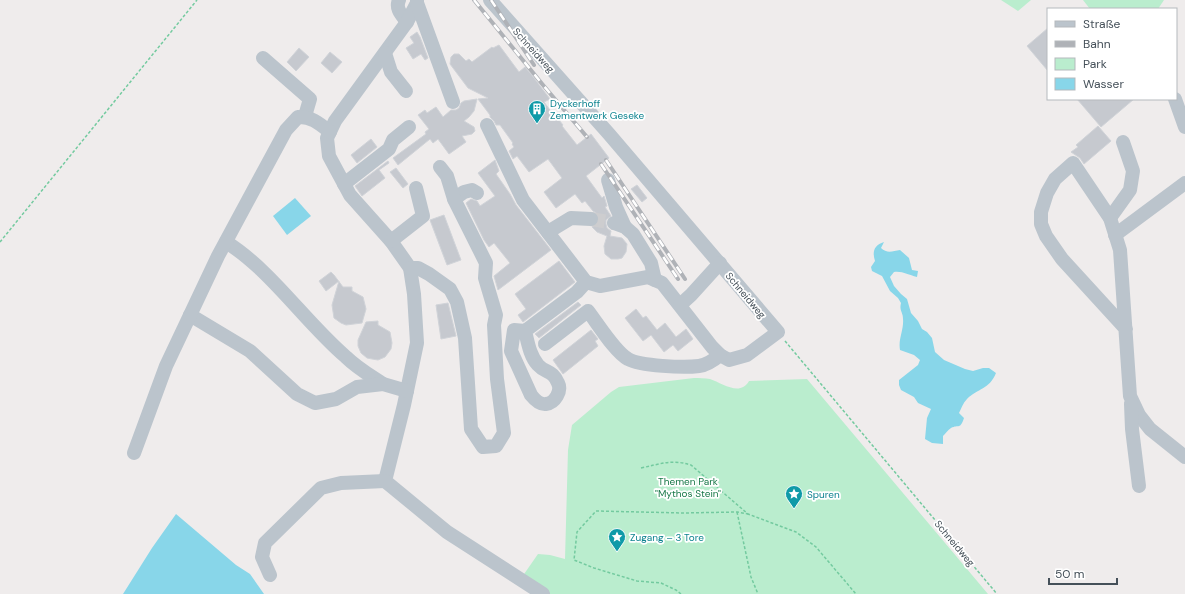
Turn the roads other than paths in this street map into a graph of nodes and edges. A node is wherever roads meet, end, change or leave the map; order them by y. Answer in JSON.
{"nodes":[{"id":1,"x":399,"y":0,"type":"edge"},
{"id":2,"x":490,"y":0,"type":"edge"},
{"id":3,"x":417,"y":1,"type":"edge"},
{"id":4,"x":407,"y":22,"type":"junction"},
{"id":5,"x":385,"y":53,"type":"junction"},
{"id":6,"x":263,"y":58,"type":"dead end"},
{"id":7,"x":406,"y":92,"type":"dead end"},
{"id":8,"x":1175,"y":100,"type":"edge"},
{"id":9,"x":453,"y":102,"type":"dead end"},
{"id":10,"x":305,"y":116,"type":"junction"},
{"id":11,"x":487,"y":125,"type":"dead end"},
{"id":12,"x":409,"y":127,"type":"dead end"},
{"id":13,"x":1185,"y":127,"type":"edge"},
{"id":14,"x":330,"y":132,"type":"junction"},
{"id":15,"x":1123,"y":142,"type":"dead end"},
{"id":16,"x":440,"y":167,"type":"dead end"},
{"id":17,"x":608,"y":180,"type":"dead end"},
{"id":18,"x":1185,"y":183,"type":"edge"},
{"id":19,"x":344,"y":184,"type":"junction"},
{"id":20,"x":416,"y":188,"type":"dead end"},
{"id":21,"x":477,"y":193,"type":"dead end"},
{"id":22,"x":454,"y":200,"type":"junction"},
{"id":23,"x":1110,"y":218,"type":"junction"},
{"id":24,"x":591,"y":219,"type":"tunnel mouth"},
{"id":25,"x":548,"y":232,"type":"junction"},
{"id":26,"x":1115,"y":235,"type":"junction"},
{"id":27,"x":392,"y":241,"type":"junction"},
{"id":28,"x":226,"y":242,"type":"junction"},
{"id":29,"x":720,"y":263,"type":"junction"},
{"id":30,"x":410,"y":268,"type":"junction"},
{"id":31,"x":656,"y":280,"type":"junction"},
{"id":32,"x":586,"y":282,"type":"junction"},
{"id":33,"x":680,"y":305,"type":"junction"},
{"id":34,"x":496,"y":314,"type":"junction"},
{"id":35,"x":190,"y":315,"type":"junction"},
{"id":36,"x":1126,"y":330,"type":"junction"},
{"id":37,"x":519,"y":331,"type":"junction"},
{"id":38,"x":545,"y":344,"type":"dead end"},
{"id":39,"x":720,"y":355,"type":"junction"},
{"id":40,"x":383,"y":384,"type":"junction"},
{"id":41,"x":407,"y":391,"type":"junction"},
{"id":42,"x":1130,"y":396,"type":"junction"},
{"id":43,"x":134,"y":453,"type":"dead end"},
{"id":44,"x":1185,"y":457,"type":"edge"},
{"id":45,"x":385,"y":481,"type":"junction"},
{"id":46,"x":1140,"y":486,"type":"dead end"},
{"id":47,"x":270,"y":575,"type":"dead end"},
{"id":48,"x":543,"y":594,"type":"edge"}],
"edges":[{"from":1,"to":4,"type":"lane"},
{"from":2,"to":29,"type":"lane","name":"Schneidweg"},
{"from":3,"to":4,"type":"lane"},
{"from":3,"to":9,"type":"lane"},
{"from":4,"to":5,"type":"lane"},
{"from":5,"to":7,"type":"lane"},
{"from":5,"to":14,"type":"lane"},
{"from":6,"to":10,"type":"lane"},
{"from":8,"to":13,"type":"lane"},
{"from":10,"to":14,"type":"lane"},
{"from":10,"to":28,"type":"lane"},
{"from":11,"to":25,"type":"lane"},
{"from":12,"to":19,"type":"lane"},
{"from":14,"to":19,"type":"lane"},
{"from":15,"to":23,"type":"lane"},
{"from":16,"to":22,"type":"lane"},
{"from":17,"to":31,"type":"lane"},
{"from":18,"to":26,"type":"lane"},
{"from":19,"to":27,"type":"lane"},
{"from":20,"to":27,"type":"lane"},
{"from":21,"to":22,"type":"lane"},
{"from":22,"to":34,"type":"lane"},
{"from":23,"to":26,"type":"lane"},
{"from":23,"to":36,"type":"lane"},
{"from":24,"to":25,"type":"lane"},
{"from":25,"to":32,"type":"lane"},
{"from":26,"to":36,"type":"lane"},
{"from":27,"to":30,"type":"lane"},
{"from":28,"to":35,"type":"lane"},
{"from":28,"to":40,"type":"lane"},
{"from":29,"to":33,"type":"lane"},
{"from":29,"to":39,"type":"lane","name":"Schneidweg"},
{"from":30,"to":34,"type":"lane"},
{"from":30,"to":41,"type":"lane"},
{"from":31,"to":32,"type":"lane"},
{"from":31,"to":33,"type":"lane"},
{"from":32,"to":37,"type":"lane"},
{"from":33,"to":39,"type":"lane"},
{"from":34,"to":37,"type":"lane"},
{"from":35,"to":40,"type":"lane"},
{"from":35,"to":43,"type":"lane"},
{"from":36,"to":42,"type":"lane"},
{"from":37,"to":37,"type":"lane"},
{"from":38,"to":39,"type":"lane"},
{"from":40,"to":41,"type":"lane"},
{"from":41,"to":45,"type":"lane"},
{"from":42,"to":44,"type":"lane"},
{"from":42,"to":46,"type":"lane"},
{"from":45,"to":47,"type":"lane"},
{"from":45,"to":48,"type":"lane"}]}
